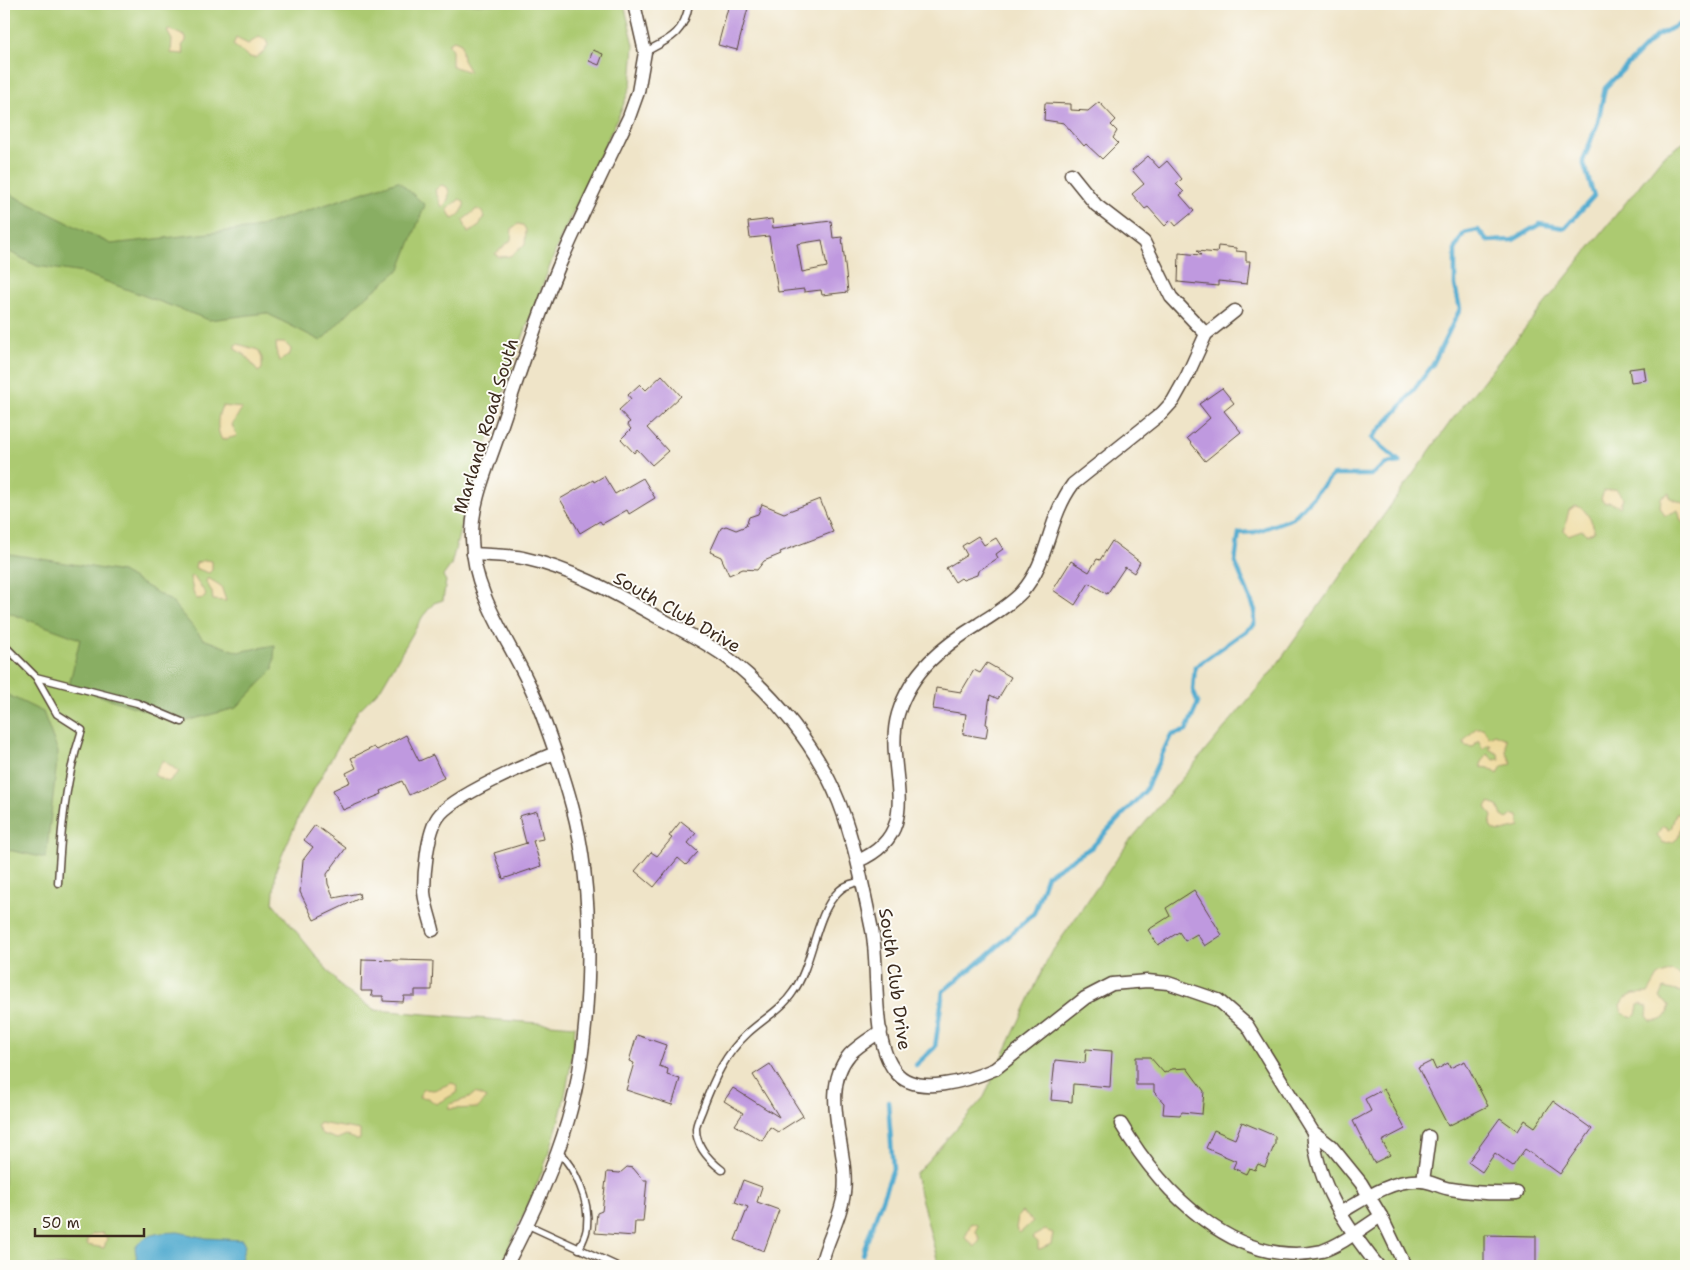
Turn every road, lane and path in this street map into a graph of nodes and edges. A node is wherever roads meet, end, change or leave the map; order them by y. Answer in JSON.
{"nodes":[{"id":1,"x":634,"y":4,"type":"edge"},
{"id":2,"x":689,"y":4,"type":"edge"},
{"id":3,"x":645,"y":52,"type":"junction"},
{"id":4,"x":1070,"y":174,"type":"dead end"},
{"id":5,"x":1235,"y":311,"type":"dead end"},
{"id":6,"x":1206,"y":334,"type":"junction"},
{"id":7,"x":473,"y":554,"type":"junction"},
{"id":8,"x":4,"y":645,"type":"edge"},
{"id":9,"x":36,"y":677,"type":"junction"},
{"id":10,"x":182,"y":722,"type":"dead end"},
{"id":11,"x":555,"y":753,"type":"junction"},
{"id":12,"x":858,"y":862,"type":"junction"},
{"id":13,"x":862,"y":881,"type":"junction"},
{"id":14,"x":58,"y":882,"type":"dead end"},
{"id":15,"x":433,"y":930,"type":"dead end"},
{"id":16,"x":881,"y":1030,"type":"junction"},
{"id":17,"x":1121,"y":1124,"type":"dead end"},
{"id":18,"x":1313,"y":1132,"type":"junction"},
{"id":19,"x":1429,"y":1137,"type":"dead end"},
{"id":20,"x":558,"y":1150,"type":"junction"},
{"id":21,"x":722,"y":1170,"type":"dead end"},
{"id":22,"x":1423,"y":1181,"type":"junction"},
{"id":23,"x":1517,"y":1193,"type":"dead end"},
{"id":24,"x":1369,"y":1196,"type":"junction"},
{"id":25,"x":1340,"y":1213,"type":"junction"},
{"id":26,"x":1380,"y":1216,"type":"junction"},
{"id":27,"x":528,"y":1225,"type":"junction"},
{"id":28,"x":1352,"y":1234,"type":"junction"},
{"id":29,"x":579,"y":1249,"type":"junction"},
{"id":30,"x":506,"y":1266,"type":"edge"},
{"id":31,"x":617,"y":1266,"type":"edge"},
{"id":32,"x":821,"y":1266,"type":"edge"},
{"id":33,"x":1378,"y":1266,"type":"edge"},
{"id":34,"x":1405,"y":1266,"type":"edge"}],
"edges":[{"from":1,"to":3,"type":"street","name":"Marland Road South"},
{"from":2,"to":3,"type":"lane"},
{"from":3,"to":7,"type":"street","name":"Marland Road South"},
{"from":4,"to":6,"type":"street"},
{"from":5,"to":6,"type":"street"},
{"from":6,"to":12,"type":"street"},
{"from":7,"to":11,"type":"street","name":"Marland Road South"},
{"from":7,"to":12,"type":"street","name":"South Club Drive"},
{"from":8,"to":9,"type":"lane"},
{"from":9,"to":10,"type":"lane"},
{"from":9,"to":14,"type":"lane"},
{"from":11,"to":15,"type":"street"},
{"from":11,"to":20,"type":"street","name":"Marland Road South"},
{"from":12,"to":13,"type":"street","name":"South Club Drive"},
{"from":13,"to":16,"type":"street","name":"South Club Drive"},
{"from":13,"to":21,"type":"lane"},
{"from":16,"to":18,"type":"street","name":"South Club Drive"},
{"from":16,"to":32,"type":"street"},
{"from":17,"to":28,"type":"street"},
{"from":18,"to":24,"type":"street","name":"South Club Drive"},
{"from":18,"to":25,"type":"street","name":"South Club Drive"},
{"from":19,"to":22,"type":"street"},
{"from":20,"to":27,"type":"street","name":"Marland Road South"},
{"from":20,"to":29,"type":"lane"},
{"from":22,"to":23,"type":"street"},
{"from":22,"to":24,"type":"street"},
{"from":24,"to":25,"type":"street"},
{"from":24,"to":26,"type":"street","name":"South Club Drive"},
{"from":25,"to":28,"type":"street","name":"South Club Drive"},
{"from":26,"to":28,"type":"street"},
{"from":26,"to":34,"type":"street","name":"South Club Drive"},
{"from":27,"to":29,"type":"lane"},
{"from":27,"to":30,"type":"street","name":"Marland Road South"},
{"from":28,"to":33,"type":"street","name":"South Club Drive"},
{"from":29,"to":31,"type":"lane"}]}
